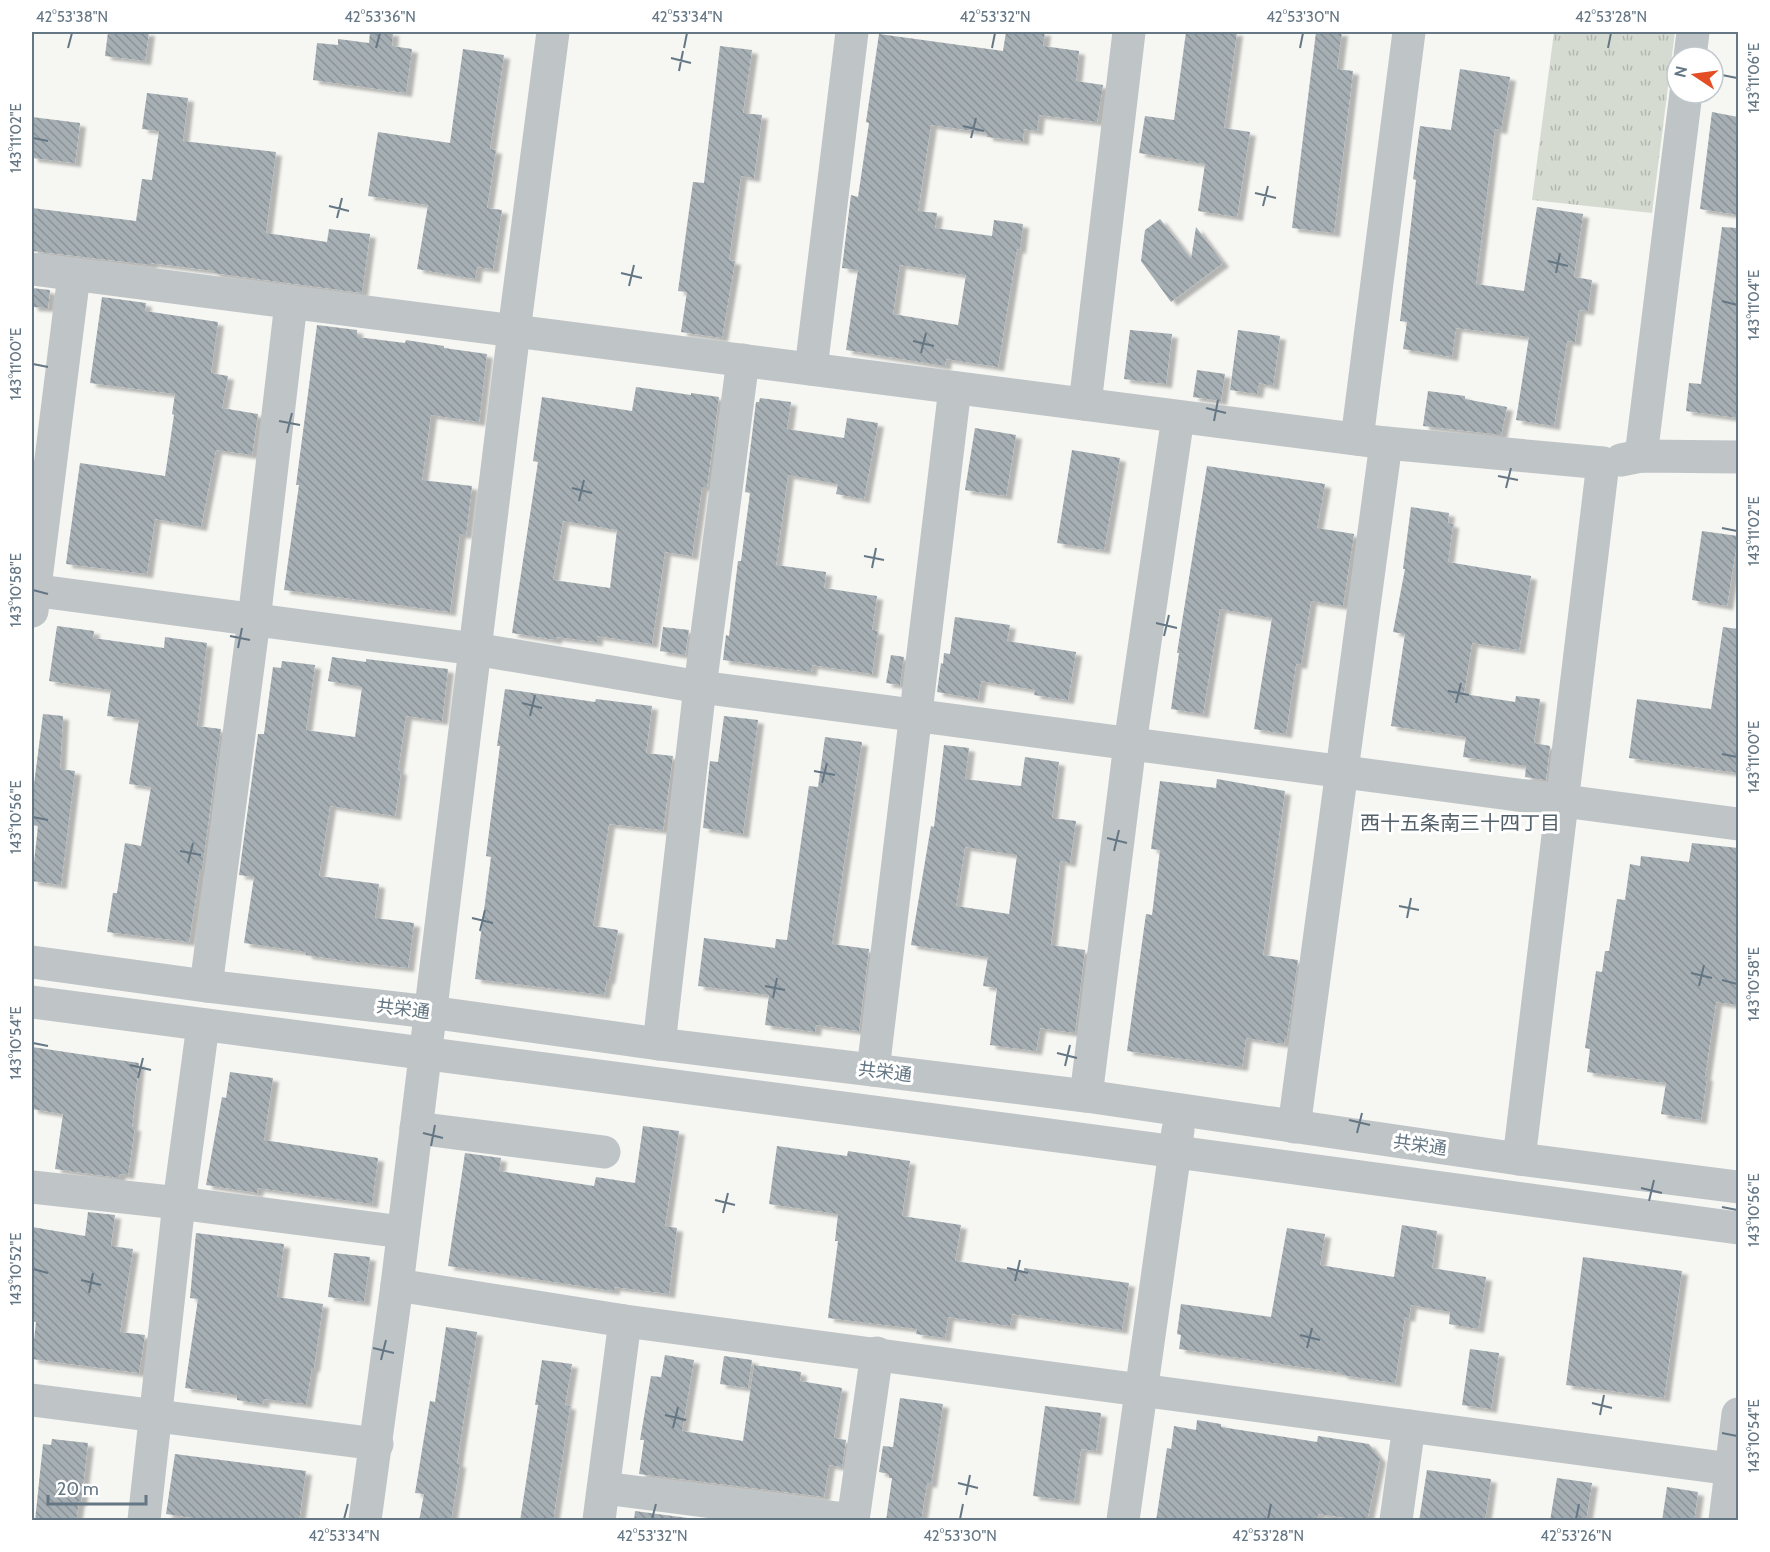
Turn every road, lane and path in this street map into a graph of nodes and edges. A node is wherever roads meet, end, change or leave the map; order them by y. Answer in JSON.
{"nodes":[{"id":1,"x":553,"y":32,"type":"edge"},
{"id":2,"x":852,"y":32,"type":"edge"},
{"id":3,"x":1129,"y":32,"type":"edge"},
{"id":4,"x":1409,"y":32,"type":"edge"},
{"id":5,"x":1685,"y":105,"type":"edge"},
{"id":6,"x":32,"y":270,"type":"edge"},
{"id":7,"x":74,"y":275,"type":"junction"},
{"id":8,"x":291,"y":303,"type":"junction"},
{"id":9,"x":514,"y":331,"type":"junction"},
{"id":10,"x":743,"y":360,"type":"junction"},
{"id":11,"x":811,"y":369,"type":"junction"},
{"id":12,"x":955,"y":388,"type":"junction"},
{"id":13,"x":1085,"y":404,"type":"junction"},
{"id":14,"x":1178,"y":417,"type":"junction"},
{"id":15,"x":1371,"y":441,"type":"junction"},
{"id":16,"x":1641,"y":456,"type":"junction"},
{"id":17,"x":1738,"y":457,"type":"edge"},
{"id":18,"x":1603,"y":463,"type":"junction"},
{"id":19,"x":32,"y":598,"type":"edge"},
{"id":20,"x":254,"y":620,"type":"junction"},
{"id":21,"x":475,"y":649,"type":"junction"},
{"id":22,"x":700,"y":687,"type":"junction"},
{"id":23,"x":916,"y":716,"type":"junction"},
{"id":24,"x":1130,"y":744,"type":"junction"},
{"id":25,"x":1342,"y":772,"type":"junction"},
{"id":26,"x":1562,"y":802,"type":"junction"},
{"id":27,"x":1738,"y":824,"type":"edge"},
{"id":28,"x":32,"y":962,"type":"edge"},
{"id":29,"x":206,"y":986,"type":"junction"},
{"id":30,"x":32,"y":1002,"type":"edge"},
{"id":31,"x":430,"y":1012,"type":"junction"},
{"id":32,"x":203,"y":1025,"type":"junction"},
{"id":33,"x":659,"y":1044,"type":"junction"},
{"id":34,"x":426,"y":1053,"type":"junction"},
{"id":35,"x":873,"y":1070,"type":"junction"},
{"id":36,"x":1086,"y":1096,"type":"junction"},
{"id":37,"x":1181,"y":1110,"type":"junction"},
{"id":38,"x":1294,"y":1127,"type":"junction"},
{"id":39,"x":416,"y":1128,"type":"junction"},
{"id":40,"x":604,"y":1152,"type":"dead end"},
{"id":41,"x":1175,"y":1152,"type":"junction"},
{"id":42,"x":1519,"y":1159,"type":"junction"},
{"id":43,"x":32,"y":1187,"type":"edge"},
{"id":44,"x":1738,"y":1187,"type":"edge"},
{"id":45,"x":179,"y":1203,"type":"junction"},
{"id":46,"x":1738,"y":1228,"type":"edge"},
{"id":47,"x":402,"y":1232,"type":"junction"},
{"id":48,"x":397,"y":1284,"type":"junction"},
{"id":49,"x":625,"y":1320,"type":"junction"},
{"id":50,"x":877,"y":1353,"type":"junction"},
{"id":51,"x":1141,"y":1389,"type":"junction"},
{"id":52,"x":32,"y":1400,"type":"edge"},
{"id":53,"x":1738,"y":1414,"type":"edge"},
{"id":54,"x":156,"y":1416,"type":"junction"},
{"id":55,"x":1409,"y":1426,"type":"junction"},
{"id":56,"x":377,"y":1444,"type":"junction"},
{"id":57,"x":1731,"y":1469,"type":"junction"},
{"id":58,"x":604,"y":1488,"type":"junction"},
{"id":59,"x":853,"y":1520,"type":"edge"},
{"id":60,"x":144,"y":1521,"type":"edge"},
{"id":61,"x":365,"y":1521,"type":"edge"},
{"id":62,"x":599,"y":1521,"type":"edge"},
{"id":63,"x":1123,"y":1521,"type":"edge"},
{"id":64,"x":1396,"y":1521,"type":"edge"},
{"id":65,"x":1725,"y":1521,"type":"edge"}],
"edges":[{"from":1,"to":9,"type":"street"},
{"from":2,"to":11,"type":"street"},
{"from":3,"to":13,"type":"street"},
{"from":4,"to":15,"type":"street"},
{"from":5,"to":16,"type":"street"},
{"from":6,"to":7,"type":"street"},
{"from":7,"to":8,"type":"street"},
{"from":7,"to":19,"type":"street"},
{"from":8,"to":9,"type":"street"},
{"from":8,"to":20,"type":"street"},
{"from":9,"to":10,"type":"street"},
{"from":9,"to":21,"type":"street"},
{"from":10,"to":11,"type":"street"},
{"from":10,"to":22,"type":"street"},
{"from":11,"to":12,"type":"street"},
{"from":12,"to":13,"type":"street"},
{"from":12,"to":23,"type":"street"},
{"from":13,"to":14,"type":"street"},
{"from":14,"to":15,"type":"street"},
{"from":14,"to":24,"type":"street"},
{"from":15,"to":18,"type":"street"},
{"from":15,"to":25,"type":"street"},
{"from":16,"to":17,"type":"street"},
{"from":16,"to":18,"type":"street"},
{"from":18,"to":26,"type":"street"},
{"from":19,"to":20,"type":"street"},
{"from":20,"to":21,"type":"street"},
{"from":20,"to":29,"type":"street"},
{"from":21,"to":22,"type":"street"},
{"from":21,"to":31,"type":"street"},
{"from":22,"to":23,"type":"street"},
{"from":22,"to":33,"type":"street"},
{"from":23,"to":24,"type":"street"},
{"from":23,"to":35,"type":"street"},
{"from":24,"to":25,"type":"street"},
{"from":24,"to":36,"type":"street"},
{"from":25,"to":26,"type":"street"},
{"from":25,"to":38,"type":"street"},
{"from":26,"to":27,"type":"street"},
{"from":26,"to":42,"type":"street"},
{"from":28,"to":29,"type":"street","name":"共栄通"},
{"from":29,"to":31,"type":"street","name":"共栄通"},
{"from":30,"to":32,"type":"street"},
{"from":31,"to":33,"type":"street","name":"共栄通"},
{"from":31,"to":34,"type":"street"},
{"from":32,"to":34,"type":"street"},
{"from":32,"to":45,"type":"street"},
{"from":33,"to":35,"type":"street","name":"共栄通"},
{"from":34,"to":39,"type":"street"},
{"from":34,"to":41,"type":"street"},
{"from":35,"to":36,"type":"street","name":"共栄通"},
{"from":36,"to":37,"type":"street","name":"共栄通"},
{"from":37,"to":38,"type":"street","name":"共栄通"},
{"from":37,"to":41,"type":"street"},
{"from":38,"to":42,"type":"street","name":"共栄通"},
{"from":39,"to":40,"type":"street"},
{"from":39,"to":47,"type":"street"},
{"from":41,"to":46,"type":"street"},
{"from":41,"to":51,"type":"street"},
{"from":42,"to":44,"type":"street","name":"共栄通"},
{"from":43,"to":45,"type":"street"},
{"from":45,"to":47,"type":"street"},
{"from":45,"to":54,"type":"street"},
{"from":47,"to":48,"type":"street"},
{"from":48,"to":49,"type":"street"},
{"from":48,"to":56,"type":"street"},
{"from":49,"to":50,"type":"street"},
{"from":49,"to":58,"type":"street"},
{"from":50,"to":51,"type":"street"},
{"from":50,"to":59,"type":"street"},
{"from":51,"to":55,"type":"street"},
{"from":51,"to":63,"type":"street"},
{"from":52,"to":54,"type":"street"},
{"from":53,"to":57,"type":"street"},
{"from":54,"to":56,"type":"street"},
{"from":54,"to":60,"type":"street"},
{"from":55,"to":57,"type":"street"},
{"from":55,"to":64,"type":"street"},
{"from":56,"to":61,"type":"street"},
{"from":57,"to":65,"type":"street"},
{"from":58,"to":59,"type":"street"},
{"from":58,"to":62,"type":"street"}]}
